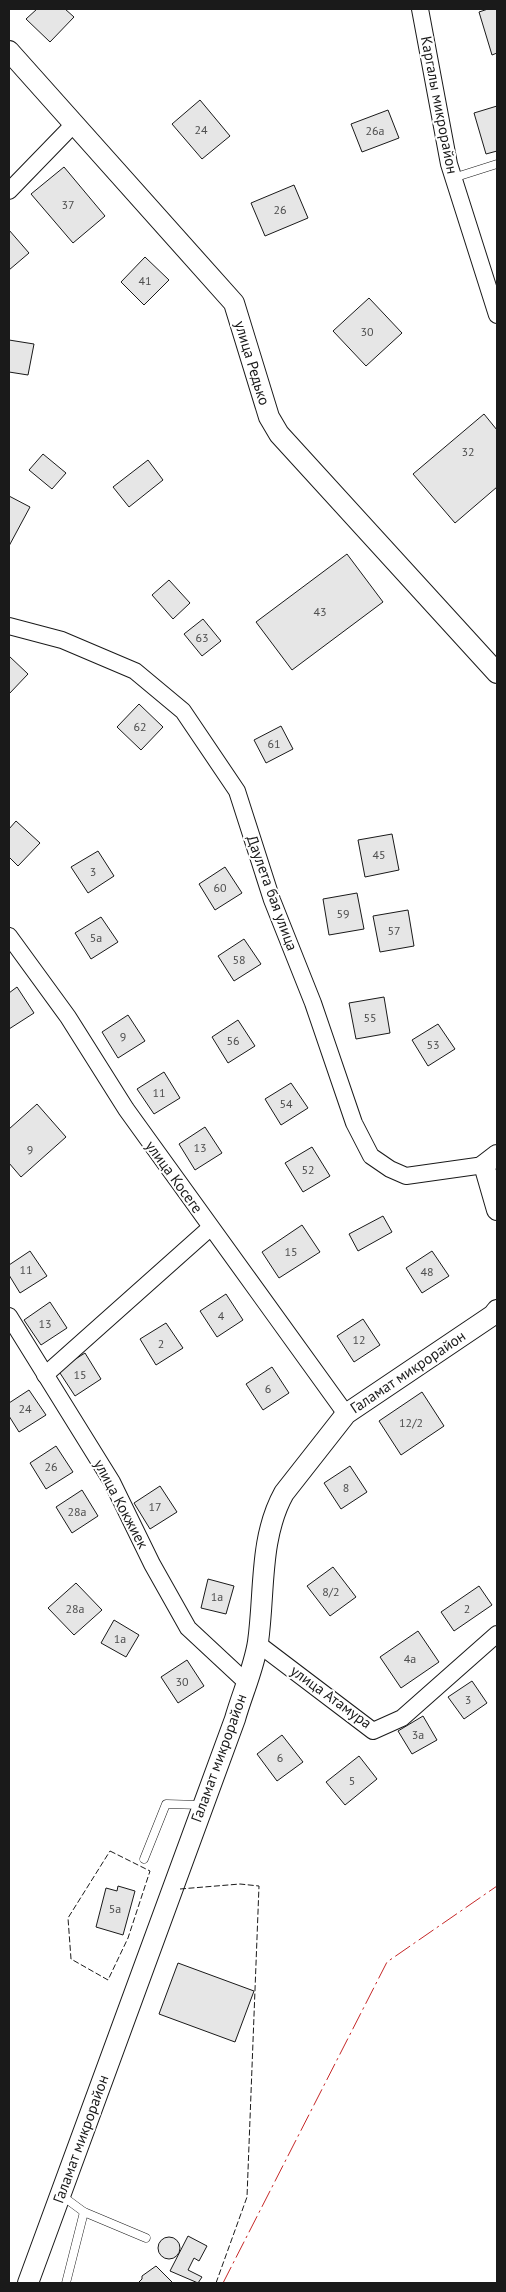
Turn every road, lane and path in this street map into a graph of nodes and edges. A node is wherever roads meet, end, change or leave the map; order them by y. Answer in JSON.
{"nodes":[{"id":1,"x":420,"y":9,"type":"edge"},
{"id":2,"x":9,"y":51,"type":"edge"},
{"id":3,"x":74,"y":124,"type":"junction"},
{"id":4,"x":497,"y":164,"type":"edge"},
{"id":5,"x":453,"y":178,"type":"junction"},
{"id":6,"x":9,"y":190,"type":"edge"},
{"id":7,"x":497,"y":315,"type":"edge"},
{"id":8,"x":9,"y":626,"type":"edge"},
{"id":9,"x":497,"y":673,"type":"edge"},
{"id":10,"x":9,"y":936,"type":"edge"},
{"id":11,"x":491,"y":1160,"type":"edge"},
{"id":12,"x":497,"y":1210,"type":"edge"},
{"id":13,"x":210,"y":1228,"type":"junction"},
{"id":14,"x":496,"y":1315,"type":"edge"},
{"id":15,"x":9,"y":1316,"type":"edge"},
{"id":16,"x":45,"y":1375,"type":"junction"},
{"id":17,"x":346,"y":1414,"type":"junction"},
{"id":18,"x":497,"y":1634,"type":"edge"},
{"id":19,"x":258,"y":1643,"type":"junction"},
{"id":20,"x":246,"y":1682,"type":"junction"},
{"id":21,"x":202,"y":1806,"type":"junction"},
{"id":22,"x":144,"y":1859,"type":"dead end"},
{"id":23,"x":61,"y":2195,"type":"junction"},
{"id":24,"x":84,"y":2212,"type":"junction"},
{"id":25,"x":146,"y":2238,"type":"dead end"},
{"id":26,"x":28,"y":2283,"type":"edge"},
{"id":27,"x":66,"y":2283,"type":"edge"}],
"edges":[{"from":1,"to":5,"type":"street","name":"Каргалы микрорайон"},
{"from":2,"to":3,"type":"street","name":"улица Редько"},
{"from":3,"to":6,"type":"street"},
{"from":3,"to":9,"type":"street","name":"улица Редько"},
{"from":4,"to":5,"type":"lane"},
{"from":5,"to":7,"type":"street","name":"Каргалы микрорайон"},
{"from":8,"to":11,"type":"street","name":"Даулета бая улица"},
{"from":10,"to":13,"type":"street","name":"улица Косеге"},
{"from":11,"to":12,"type":"street"},
{"from":13,"to":16,"type":"street"},
{"from":13,"to":17,"type":"street","name":"улица Косеге"},
{"from":14,"to":17,"type":"street","name":"Галамат микрорайон"},
{"from":15,"to":16,"type":"street","name":"улица Кокжиек"},
{"from":16,"to":20,"type":"street","name":"улица Кокжиек"},
{"from":17,"to":19,"type":"street","name":"Галамат микрорайон"},
{"from":18,"to":19,"type":"street","name":"улица Атамура"},
{"from":19,"to":20,"type":"street","name":"Галамат микрорайон"},
{"from":20,"to":21,"type":"street","name":"Галамат микрорайон"},
{"from":21,"to":22,"type":"lane"},
{"from":21,"to":23,"type":"street","name":"Галамат микрорайон"},
{"from":23,"to":24,"type":"lane"},
{"from":23,"to":26,"type":"street","name":"Галамат микрорайон"},
{"from":24,"to":25,"type":"lane"},
{"from":24,"to":27,"type":"lane"}]}
